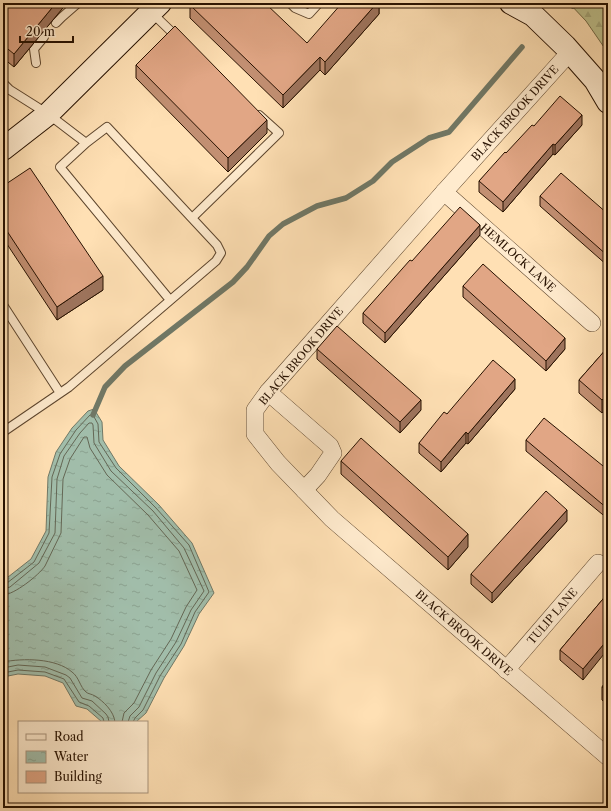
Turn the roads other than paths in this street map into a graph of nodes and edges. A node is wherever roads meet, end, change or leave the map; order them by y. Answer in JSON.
{"nodes":[{"id":1,"x":78,"y":3,"type":"edge"},
{"id":2,"x":290,"y":3,"type":"edge"},
{"id":3,"x":319,"y":3,"type":"edge"},
{"id":4,"x":511,"y":3,"type":"edge"},
{"id":5,"x":156,"y":8,"type":"edge"},
{"id":6,"x":56,"y":23,"type":"dead end"},
{"id":7,"x":44,"y":37,"type":"dead end"},
{"id":8,"x":186,"y":45,"type":"edge"},
{"id":9,"x":570,"y":52,"type":"junction"},
{"id":10,"x":36,"y":63,"type":"dead end"},
{"id":11,"x":3,"y":83,"type":"edge"},
{"id":12,"x":608,"y":102,"type":"edge"},
{"id":13,"x":256,"y":111,"type":"edge"},
{"id":14,"x":48,"y":114,"type":"junction"},
{"id":15,"x":86,"y":143,"type":"junction"},
{"id":16,"x":3,"y":149,"type":"edge"},
{"id":17,"x":444,"y":192,"type":"junction"},
{"id":18,"x":192,"y":218,"type":"junction"},
{"id":19,"x":170,"y":300,"type":"junction"},
{"id":20,"x":3,"y":305,"type":"edge"},
{"id":21,"x":592,"y":323,"type":"dead end"},
{"id":22,"x":268,"y":392,"type":"junction"},
{"id":23,"x":60,"y":393,"type":"junction"},
{"id":24,"x":3,"y":432,"type":"edge"},
{"id":25,"x":304,"y":490,"type":"junction"},
{"id":26,"x":598,"y":562,"type":"dead end"},
{"id":27,"x":506,"y":670,"type":"junction"},
{"id":28,"x":608,"y":757,"type":"edge"}],
"edges":[{"from":1,"to":6,"type":"lane"},
{"from":2,"to":3,"type":"lane"},
{"from":4,"to":9,"type":"main road"},
{"from":5,"to":8,"type":"lane"},
{"from":5,"to":14,"type":"main road"},
{"from":7,"to":10,"type":"lane"},
{"from":9,"to":12,"type":"main road"},
{"from":9,"to":17,"type":"street","name":"BLACK BROOK DRIVE"},
{"from":11,"to":14,"type":"lane"},
{"from":13,"to":18,"type":"lane"},
{"from":14,"to":15,"type":"lane"},
{"from":14,"to":16,"type":"main road"},
{"from":15,"to":18,"type":"lane"},
{"from":15,"to":19,"type":"lane"},
{"from":17,"to":21,"type":"street","name":"HEMLOCK LANE"},
{"from":17,"to":22,"type":"street","name":"BLACK BROOK DRIVE"},
{"from":18,"to":19,"type":"lane"},
{"from":19,"to":23,"type":"lane"},
{"from":20,"to":23,"type":"lane"},
{"from":22,"to":25,"type":"street","name":"BLACK BROOK DRIVE"},
{"from":22,"to":25,"type":"street"},
{"from":23,"to":24,"type":"lane"},
{"from":25,"to":27,"type":"street","name":"BLACK BROOK DRIVE"},
{"from":26,"to":27,"type":"street","name":"TULIP LANE"},
{"from":27,"to":28,"type":"street","name":"BLACK BROOK DRIVE"}]}
